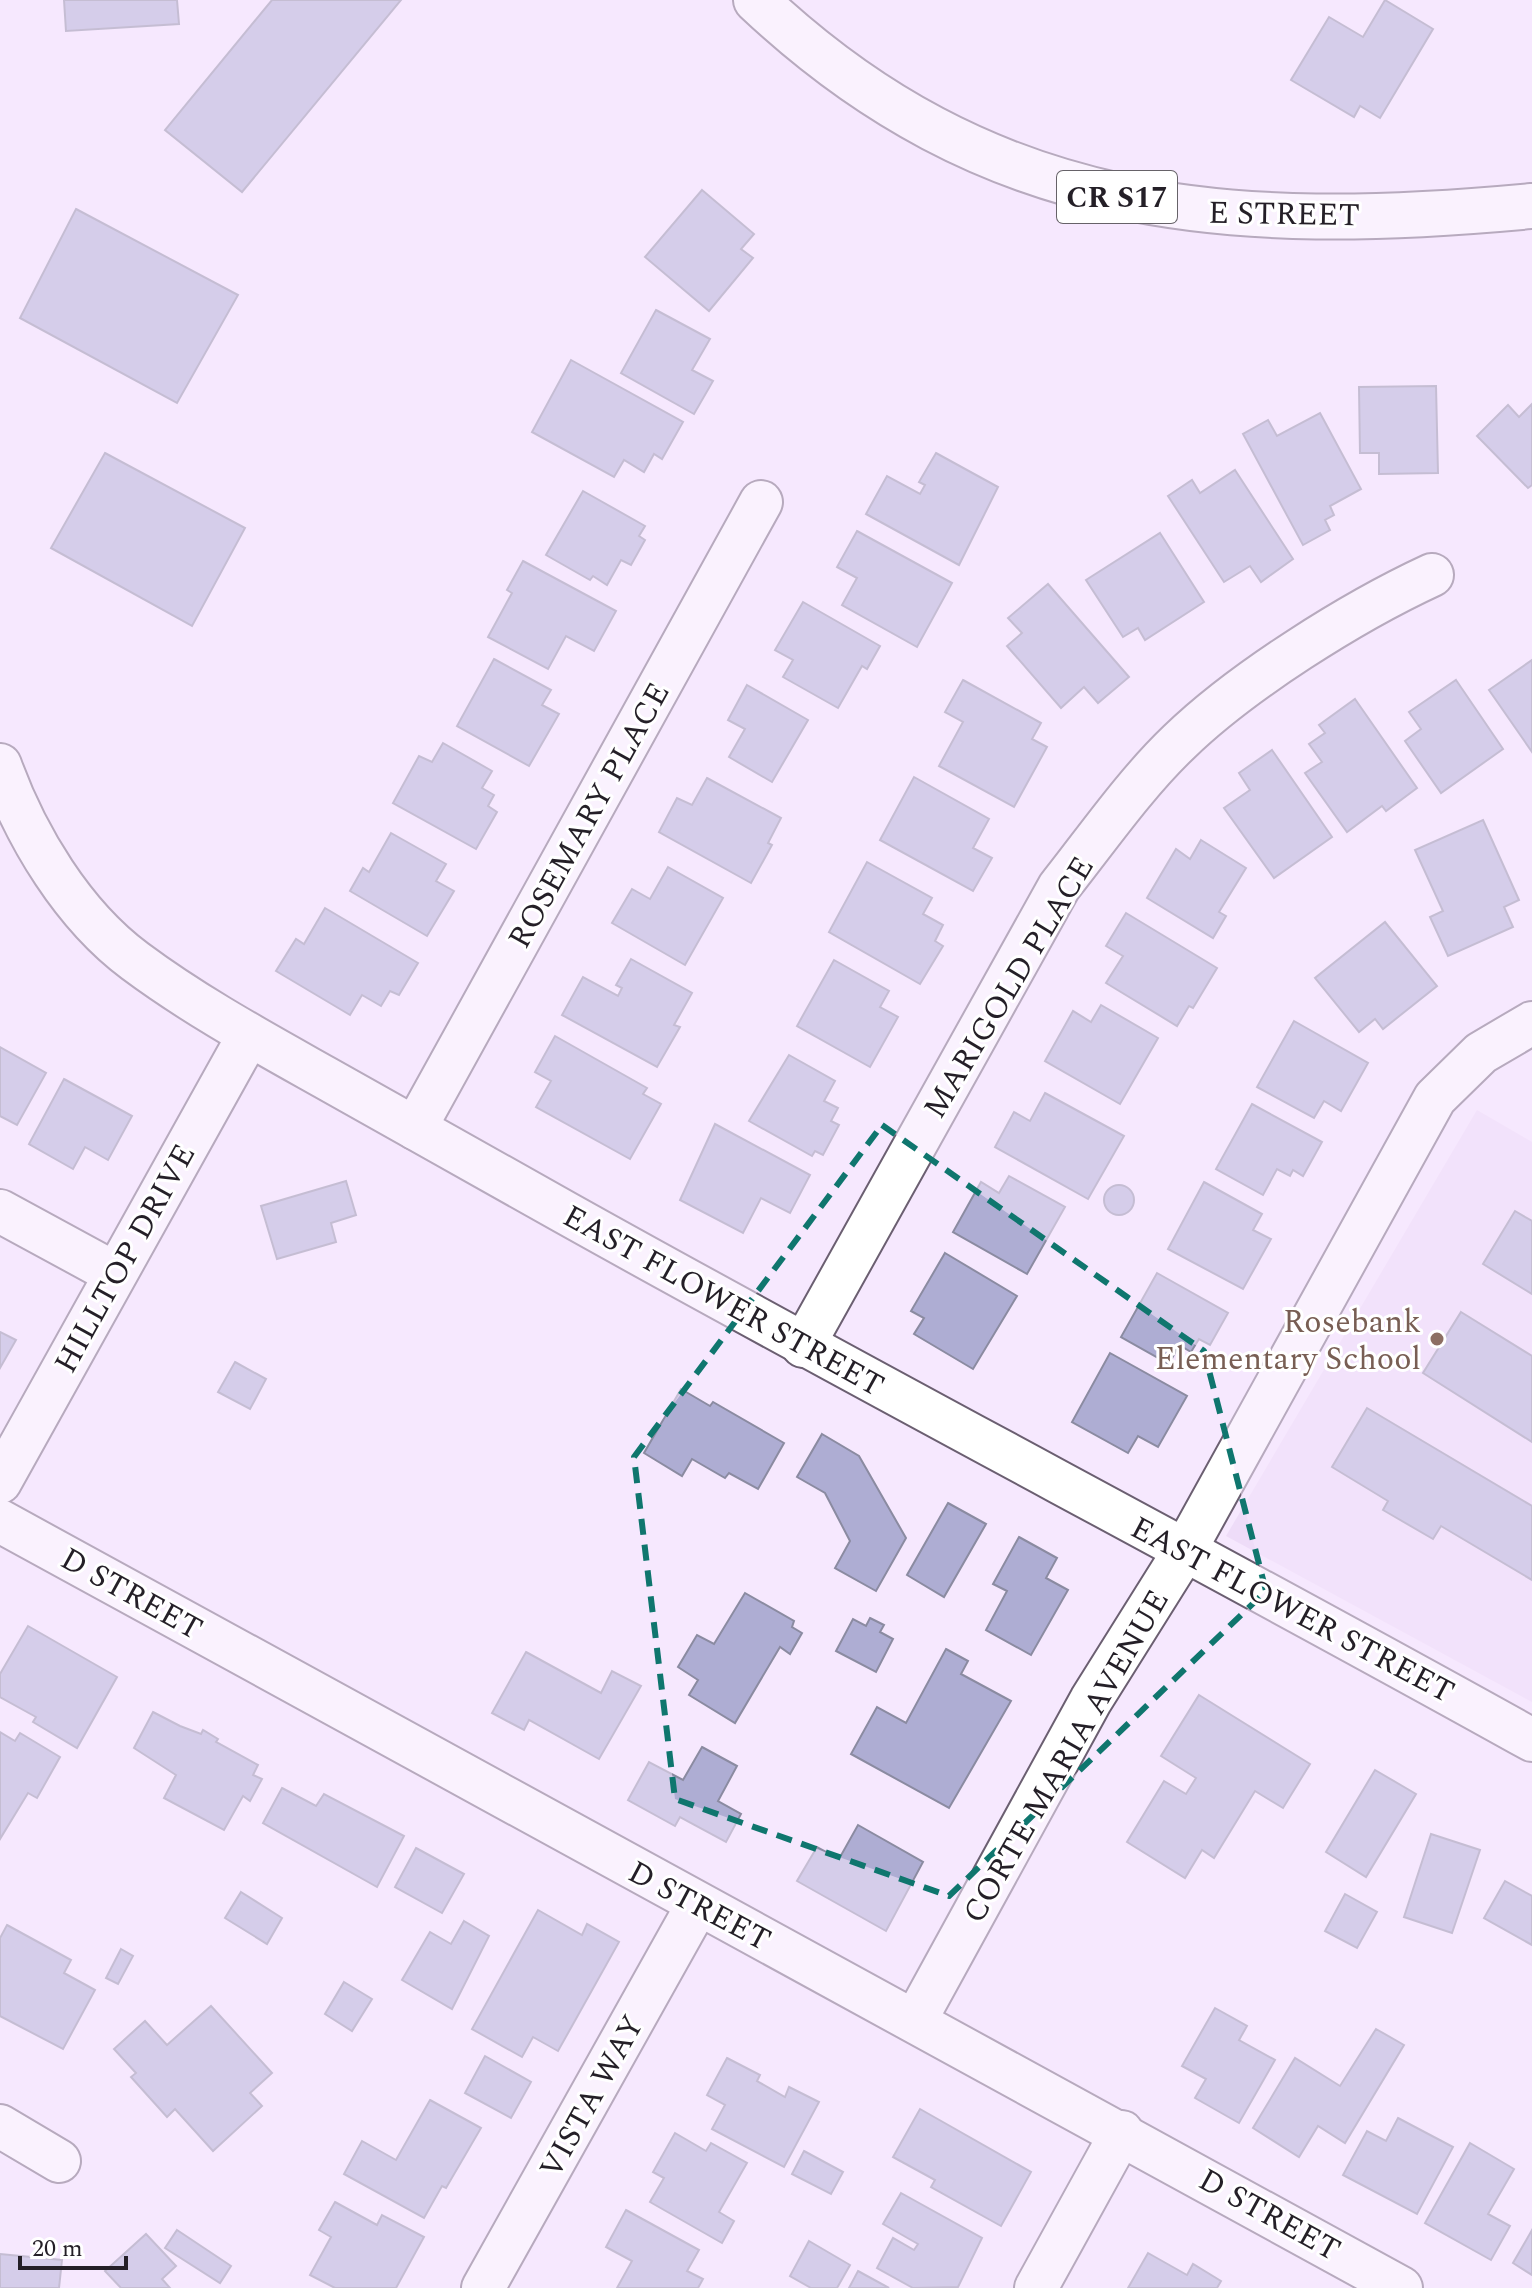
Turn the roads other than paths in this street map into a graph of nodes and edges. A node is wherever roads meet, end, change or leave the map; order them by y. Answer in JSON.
{"nodes":[{"id":1,"x":756,"y":0,"type":"edge"},
{"id":2,"x":1532,"y":206,"type":"edge"},
{"id":3,"x":761,"y":502,"type":"dead end"},
{"id":4,"x":1432,"y":575,"type":"dead end"},
{"id":5,"x":0,"y":765,"type":"edge"},
{"id":6,"x":1532,"y":1023,"type":"edge"},
{"id":7,"x":249,"y":1035,"type":"junction"},
{"id":8,"x":415,"y":1128,"type":"junction"},
{"id":9,"x":0,"y":1211,"type":"edge"},
{"id":10,"x":114,"y":1273,"type":"junction"},
{"id":11,"x":803,"y":1346,"type":"junction"},
{"id":12,"x":0,"y":1482,"type":"edge"},
{"id":13,"x":0,"y":1521,"type":"edge"},
{"id":14,"x":1185,"y":1550,"type":"junction"},
{"id":15,"x":1532,"y":1740,"type":"edge"},
{"id":16,"x":698,"y":1904,"type":"junction"},
{"id":17,"x":916,"y":2019,"type":"junction"},
{"id":18,"x":0,"y":2126,"type":"edge"},
{"id":19,"x":1122,"y":2132,"type":"junction"},
{"id":20,"x":59,"y":2161,"type":"dead end"},
{"id":21,"x":483,"y":2288,"type":"edge"},
{"id":22,"x":1036,"y":2288,"type":"edge"},
{"id":23,"x":1401,"y":2288,"type":"edge"}],
"edges":[{"from":1,"to":2,"type":"main road","name":"E STREET","number":"CR S17"},
{"from":3,"to":8,"type":"street","name":"ROSEMARY PLACE"},
{"from":4,"to":11,"type":"street","name":"MARIGOLD PLACE"},
{"from":5,"to":7,"type":"street","name":"EAST FLOWER STREET"},
{"from":6,"to":14,"type":"street","name":"CORTE MARIA AVENUE"},
{"from":7,"to":8,"type":"street","name":"EAST FLOWER STREET"},
{"from":7,"to":10,"type":"street","name":"HILLTOP DRIVE"},
{"from":8,"to":11,"type":"street","name":"EAST FLOWER STREET"},
{"from":9,"to":10,"type":"street"},
{"from":10,"to":12,"type":"street","name":"HILLTOP DRIVE"},
{"from":11,"to":14,"type":"street","name":"EAST FLOWER STREET"},
{"from":13,"to":16,"type":"street","name":"D STREET"},
{"from":14,"to":15,"type":"street","name":"EAST FLOWER STREET"},
{"from":14,"to":17,"type":"street","name":"CORTE MARIA AVENUE"},
{"from":16,"to":17,"type":"street","name":"D STREET"},
{"from":16,"to":21,"type":"street","name":"VISTA WAY"},
{"from":17,"to":19,"type":"street","name":"D STREET"},
{"from":18,"to":20,"type":"street"},
{"from":19,"to":22,"type":"street"},
{"from":19,"to":23,"type":"street","name":"D STREET"}]}
